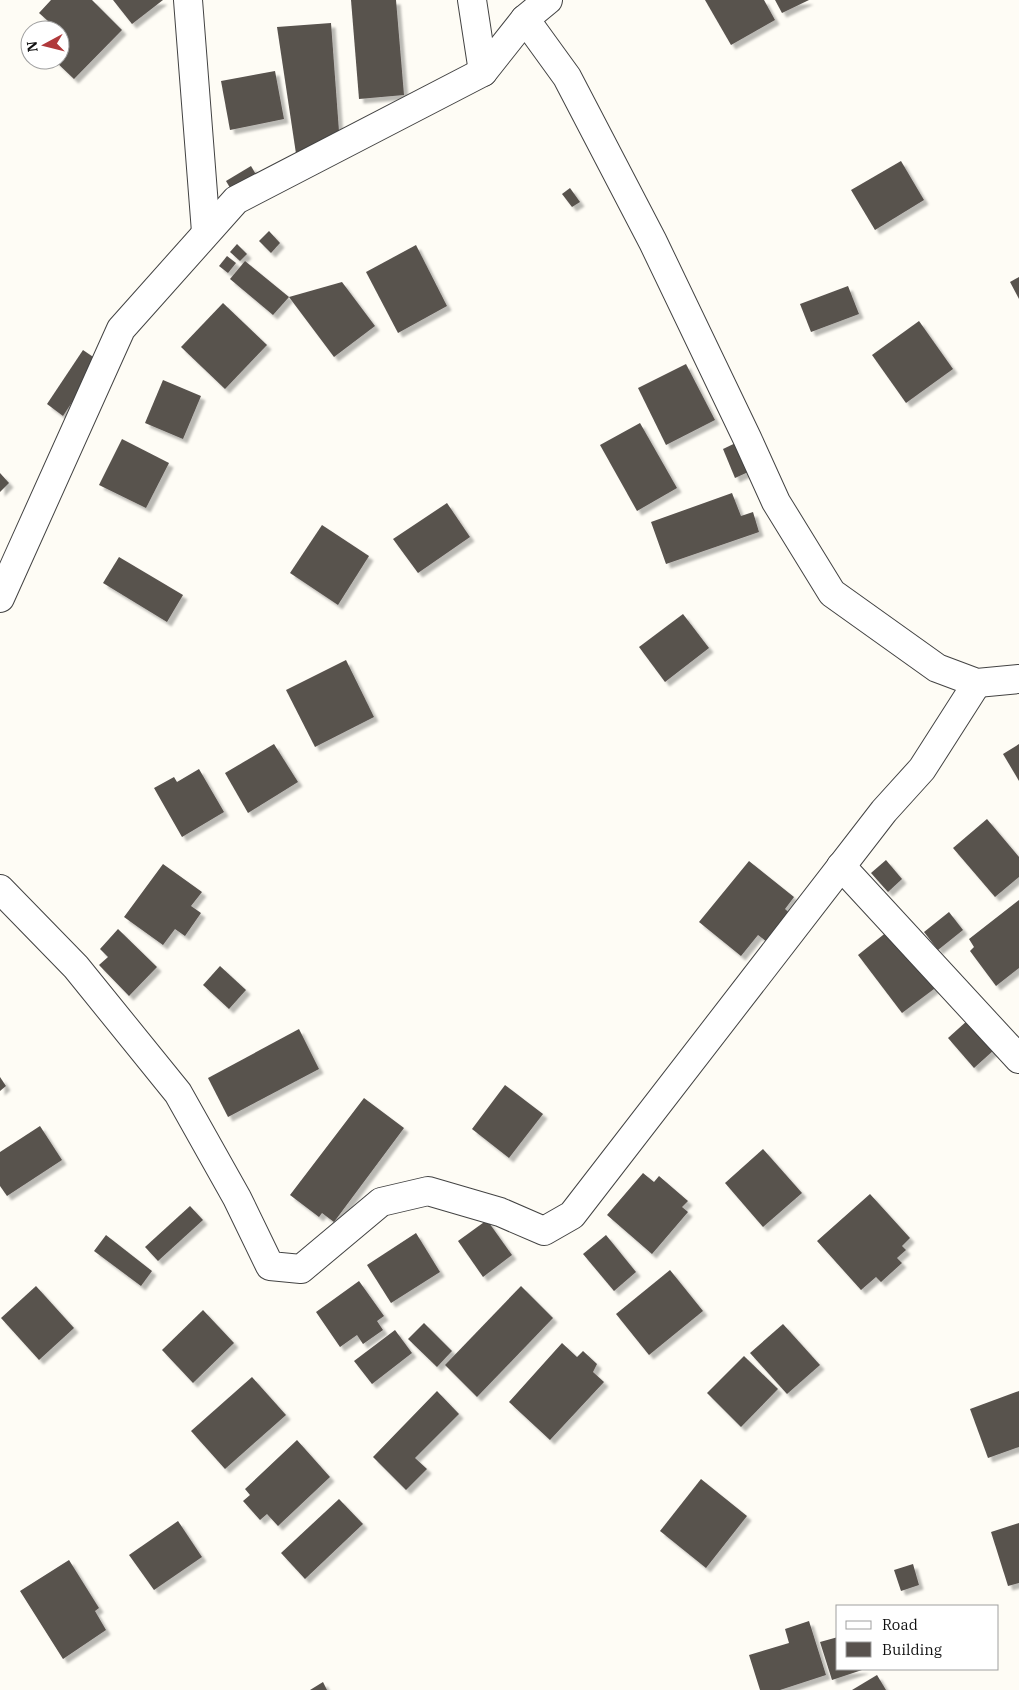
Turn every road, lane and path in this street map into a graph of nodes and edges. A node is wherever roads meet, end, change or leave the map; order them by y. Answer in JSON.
{"nodes":[{"id":1,"x":188,"y":0,"type":"edge"},
{"id":2,"x":472,"y":0,"type":"edge"},
{"id":3,"x":548,"y":0,"type":"edge"},
{"id":4,"x":525,"y":19,"type":"junction"},
{"id":5,"x":484,"y":72,"type":"junction"},
{"id":6,"x":206,"y":232,"type":"junction"},
{"id":7,"x":0,"y":598,"type":"edge"},
{"id":8,"x":1019,"y":679,"type":"edge"},
{"id":9,"x":977,"y":683,"type":"junction"},
{"id":10,"x":841,"y":866,"type":"junction"},
{"id":11,"x":0,"y":889,"type":"edge"},
{"id":12,"x":1019,"y":1059,"type":"edge"}],
"edges":[{"from":1,"to":6,"type":"street"},
{"from":2,"to":5,"type":"street"},
{"from":3,"to":4,"type":"street"},
{"from":4,"to":5,"type":"street"},
{"from":4,"to":9,"type":"street"},
{"from":5,"to":6,"type":"street"},
{"from":6,"to":7,"type":"street"},
{"from":8,"to":9,"type":"street"},
{"from":9,"to":10,"type":"street"},
{"from":10,"to":11,"type":"street"},
{"from":10,"to":12,"type":"street"}]}
